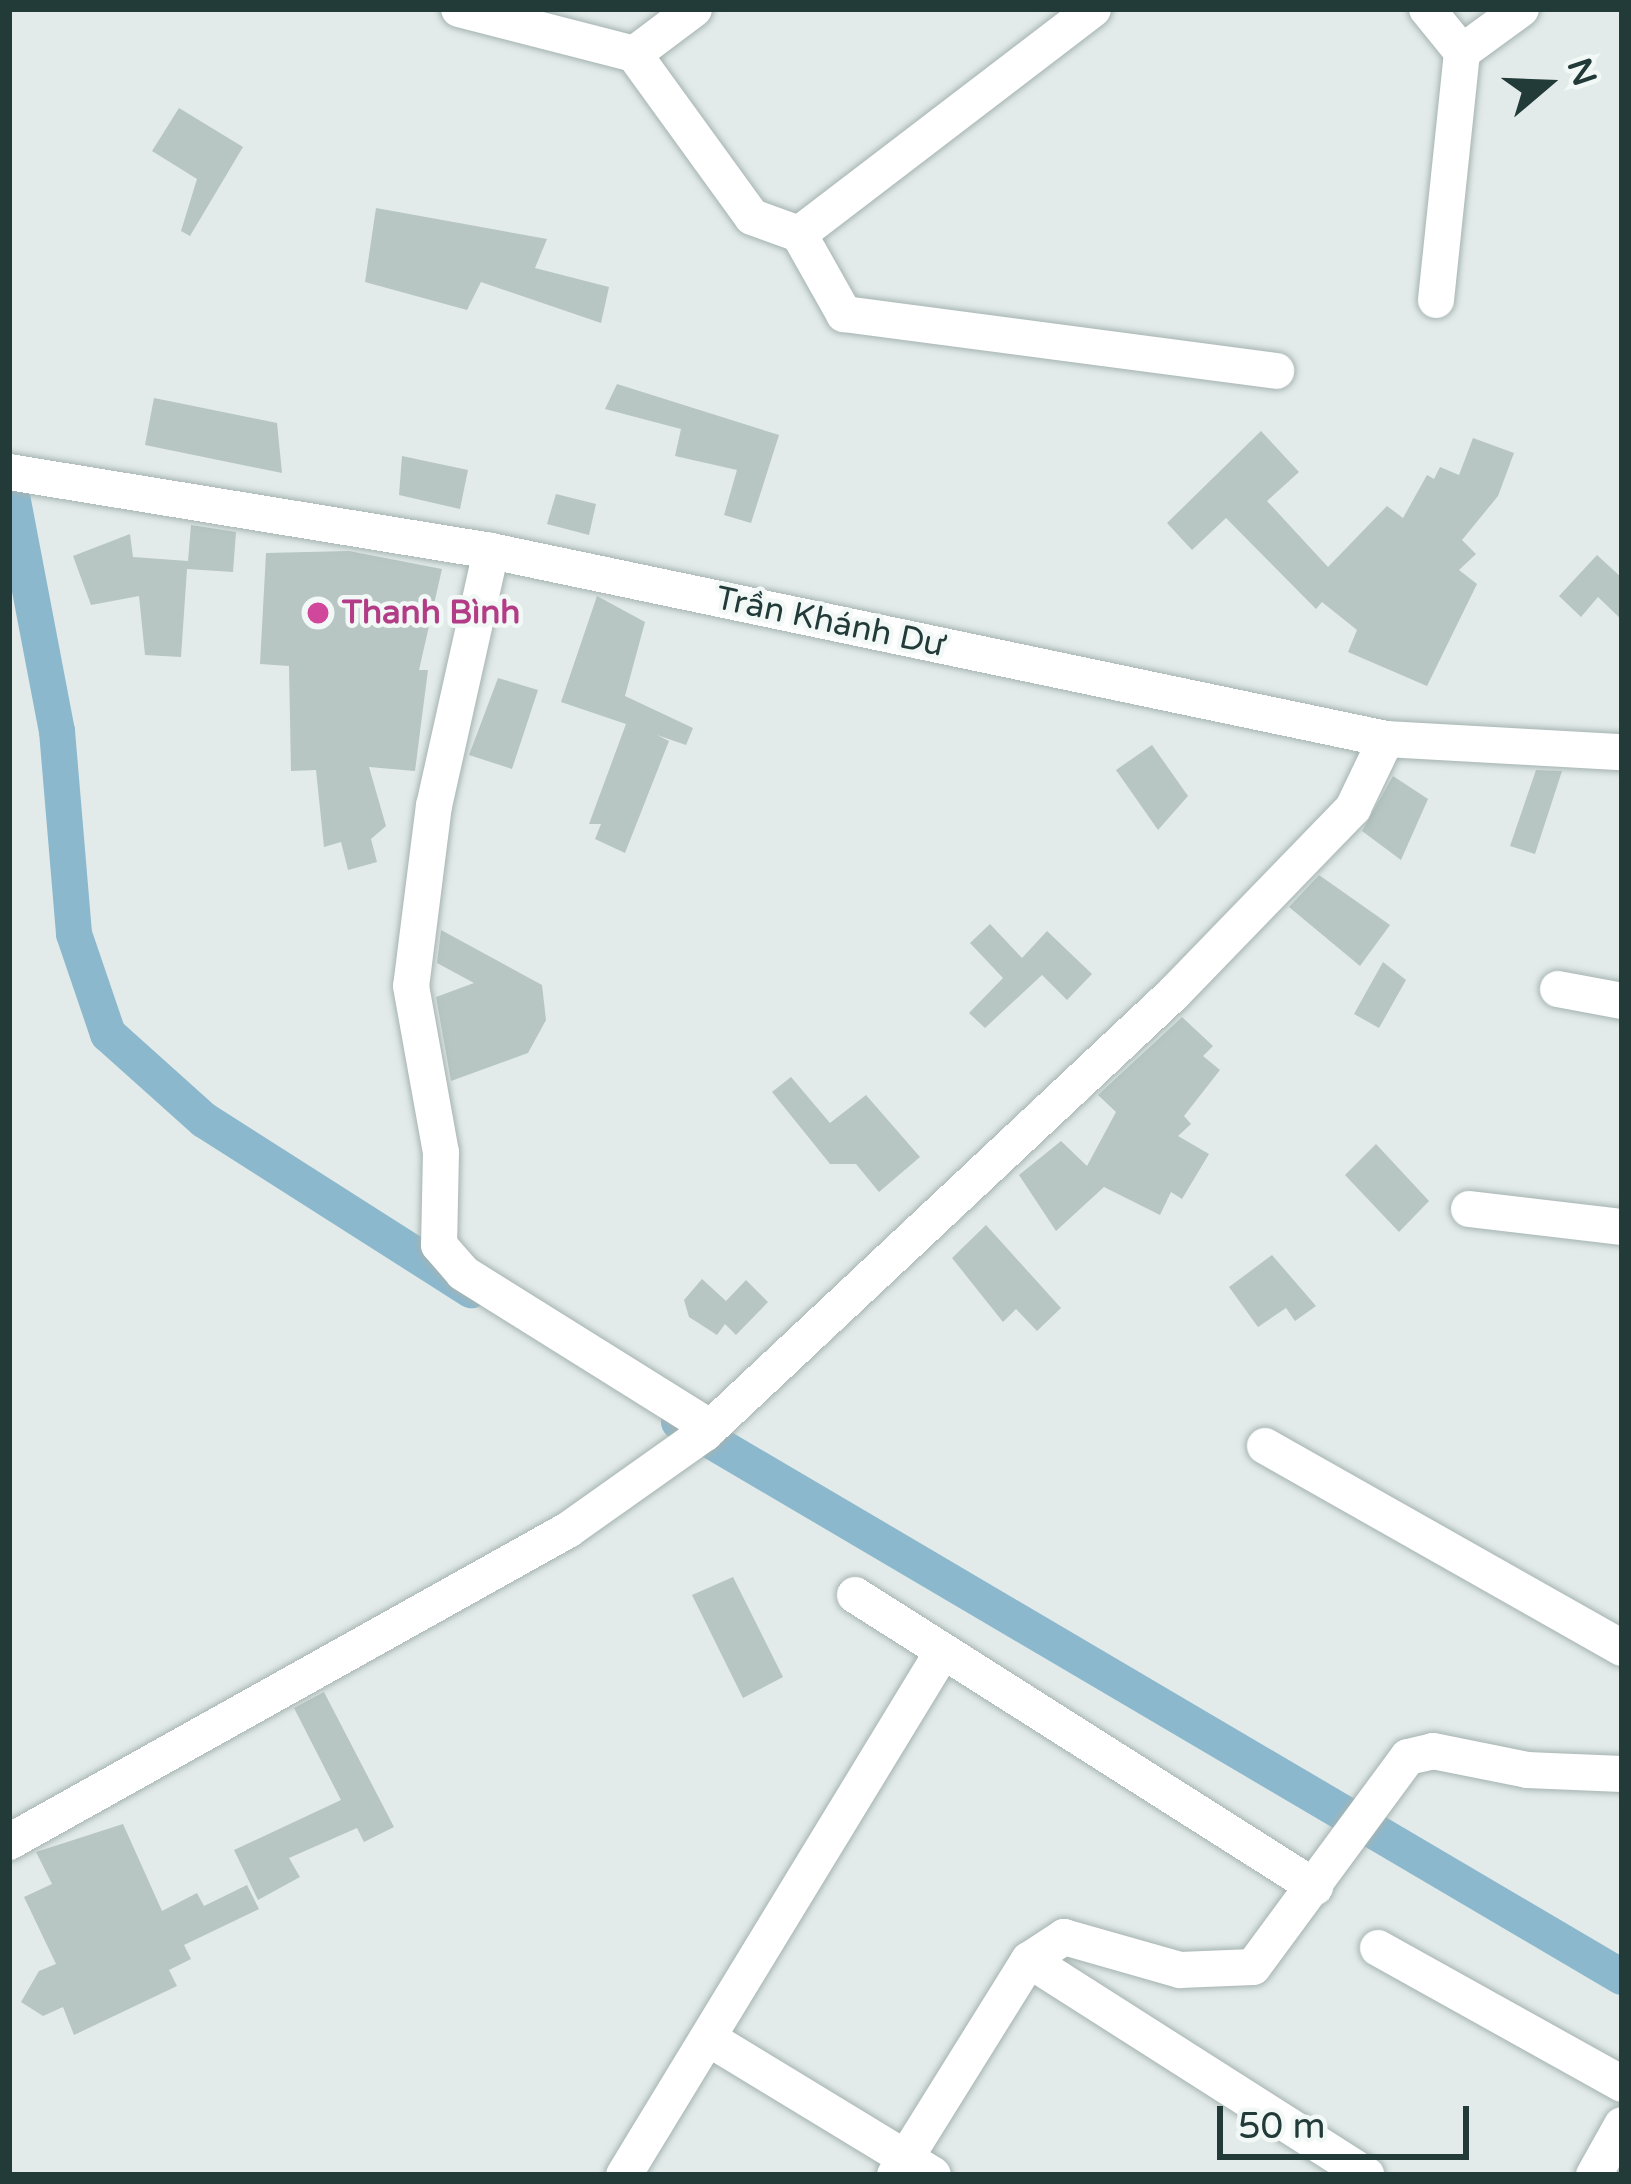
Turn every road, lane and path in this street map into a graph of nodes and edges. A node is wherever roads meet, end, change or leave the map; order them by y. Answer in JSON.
{"nodes":[{"id":1,"x":460,"y":9,"type":"edge"},
{"id":2,"x":694,"y":9,"type":"edge"},
{"id":3,"x":1093,"y":9,"type":"edge"},
{"id":4,"x":1427,"y":9,"type":"edge"},
{"id":5,"x":1521,"y":9,"type":"edge"},
{"id":6,"x":1462,"y":52,"type":"junction"},
{"id":7,"x":634,"y":54,"type":"junction"},
{"id":8,"x":799,"y":234,"type":"junction"},
{"id":9,"x":1436,"y":300,"type":"dead end"},
{"id":10,"x":1276,"y":371,"type":"dead end"},
{"id":11,"x":24,"y":474,"type":"edge"},
{"id":12,"x":491,"y":551,"type":"junction"},
{"id":13,"x":1386,"y":739,"type":"junction"},
{"id":14,"x":1622,"y":752,"type":"edge"},
{"id":15,"x":1558,"y":989,"type":"dead end"},
{"id":16,"x":1622,"y":1001,"type":"edge"},
{"id":17,"x":1469,"y":1209,"type":"dead end"},
{"id":18,"x":1622,"y":1227,"type":"edge"},
{"id":19,"x":702,"y":1435,"type":"junction"},
{"id":20,"x":1265,"y":1446,"type":"dead end"},
{"id":21,"x":855,"y":1595,"type":"dead end"},
{"id":22,"x":1622,"y":1648,"type":"edge"},
{"id":23,"x":943,"y":1651,"type":"junction"},
{"id":24,"x":1622,"y":1774,"type":"edge"},
{"id":25,"x":9,"y":1842,"type":"edge"},
{"id":26,"x":1315,"y":1887,"type":"junction"},
{"id":27,"x":1378,"y":1948,"type":"dead end"},
{"id":28,"x":1029,"y":1960,"type":"junction"},
{"id":29,"x":708,"y":2038,"type":"junction"},
{"id":30,"x":1622,"y":2084,"type":"edge"},
{"id":31,"x":1622,"y":2125,"type":"edge"},
{"id":32,"x":911,"y":2169,"type":"edge"},
{"id":33,"x":624,"y":2175,"type":"edge"},
{"id":34,"x":1366,"y":2175,"type":"edge"},
{"id":35,"x":1594,"y":2175,"type":"edge"}],
"edges":[{"from":1,"to":7,"type":"street"},
{"from":2,"to":7,"type":"street"},
{"from":3,"to":8,"type":"street"},
{"from":4,"to":6,"type":"street"},
{"from":5,"to":6,"type":"street"},
{"from":6,"to":9,"type":"street"},
{"from":7,"to":8,"type":"street"},
{"from":8,"to":10,"type":"street"},
{"from":11,"to":12,"type":"street","name":"Trần Khánh Dư"},
{"from":12,"to":13,"type":"street","name":"Trần Khánh Dư"},
{"from":12,"to":19,"type":"street"},
{"from":13,"to":14,"type":"street","name":"Trần Khánh Dư"},
{"from":13,"to":19,"type":"street"},
{"from":15,"to":16,"type":"street"},
{"from":17,"to":18,"type":"street"},
{"from":19,"to":25,"type":"street"},
{"from":20,"to":22,"type":"street"},
{"from":21,"to":23,"type":"street"},
{"from":23,"to":26,"type":"street"},
{"from":23,"to":29,"type":"street"},
{"from":24,"to":26,"type":"street"},
{"from":26,"to":28,"type":"street"},
{"from":27,"to":30,"type":"street"},
{"from":28,"to":32,"type":"street"},
{"from":28,"to":34,"type":"street"},
{"from":29,"to":32,"type":"street"},
{"from":29,"to":33,"type":"street"},
{"from":31,"to":35,"type":"street"}]}
